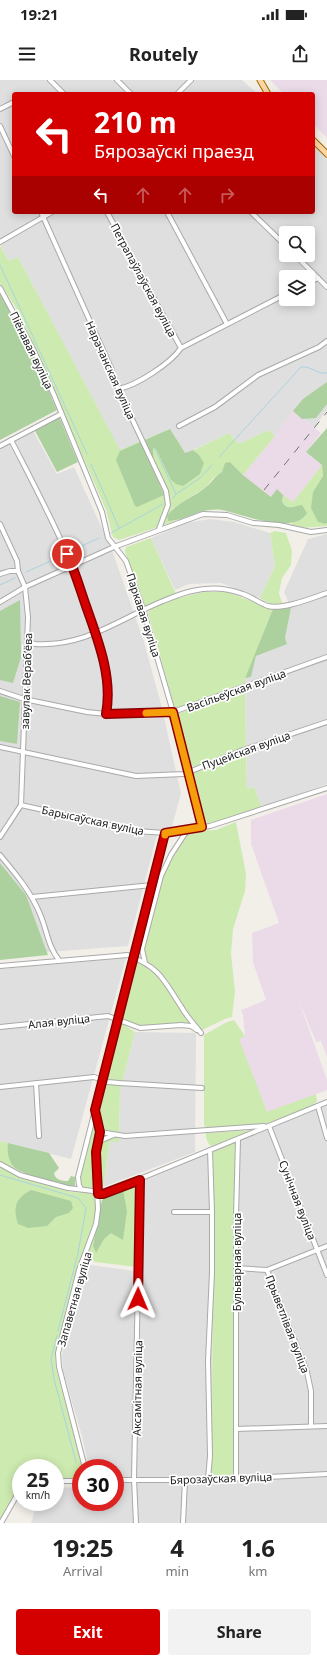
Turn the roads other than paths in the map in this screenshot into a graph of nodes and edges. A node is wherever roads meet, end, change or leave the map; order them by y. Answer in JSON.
{"nodes":[{"id":1,"x":50,"y":80,"type":"edge"},
{"id":2,"x":117,"y":80,"type":"edge"},
{"id":3,"x":191,"y":80,"type":"edge"},
{"id":4,"x":260,"y":80,"type":"edge"},
{"id":5,"x":62,"y":92,"type":"edge"},
{"id":6,"x":129,"y":92,"type":"edge"},
{"id":7,"x":179,"y":92,"type":"edge"},
{"id":8,"x":267,"y":92,"type":"edge"},
{"id":9,"x":12,"y":103,"type":"edge"},
{"id":10,"x":0,"y":109,"type":"edge"},
{"id":11,"x":0,"y":126,"type":"edge"},
{"id":12,"x":315,"y":142,"type":"edge"},
{"id":13,"x":12,"y":152,"type":"edge"},
{"id":14,"x":327,"y":154,"type":"edge"},
{"id":15,"x":42,"y":214,"type":"edge"},
{"id":16,"x":48,"y":214,"type":"edge"},
{"id":17,"x":108,"y":214,"type":"edge"},
{"id":18,"x":169,"y":214,"type":"edge"},
{"id":19,"x":253,"y":214,"type":"edge"},
{"id":20,"x":43,"y":217,"type":"junction"},
{"id":21,"x":279,"y":239,"type":"edge"},
{"id":22,"x":0,"y":242,"type":"edge"},
{"id":23,"x":302,"y":262,"type":"edge"},
{"id":24,"x":318,"y":278,"type":"junction"},
{"id":25,"x":315,"y":280,"type":"edge"},
{"id":26,"x":327,"y":287,"type":"edge"},
{"id":27,"x":0,"y":288,"type":"edge"},
{"id":28,"x":279,"y":298,"type":"edge"},
{"id":29,"x":227,"y":324,"type":"junction"},
{"id":30,"x":327,"y":341,"type":"edge"},
{"id":31,"x":181,"y":348,"type":"junction"},
{"id":32,"x":118,"y":389,"type":"junction"},
{"id":33,"x":61,"y":414,"type":"junction"},
{"id":34,"x":179,"y":426,"type":"dead end"},
{"id":35,"x":11,"y":440,"type":"junction"},
{"id":36,"x":0,"y":446,"type":"edge"},
{"id":37,"x":0,"y":524,"type":"edge"},
{"id":38,"x":159,"y":529,"type":"junction"},
{"id":39,"x":327,"y":530,"type":"edge"},
{"id":40,"x":114,"y":547,"type":"junction"},
{"id":41,"x":72,"y":566,"type":"junction"},
{"id":42,"x":18,"y":571,"type":"junction"},
{"id":43,"x":0,"y":574,"type":"edge"},
{"id":44,"x":25,"y":587,"type":"junction"},
{"id":45,"x":327,"y":593,"type":"edge"},
{"id":46,"x":0,"y":602,"type":"edge"},
{"id":47,"x":144,"y":609,"type":"junction"},
{"id":48,"x":96,"y":634,"type":"junction"},
{"id":49,"x":28,"y":638,"type":"junction"},
{"id":50,"x":327,"y":657,"type":"edge"},
{"id":51,"x":0,"y":691,"type":"edge"},
{"id":52,"x":24,"y":699,"type":"junction"},
{"id":53,"x":173,"y":712,"type":"junction"},
{"id":54,"x":106,"y":714,"type":"junction"},
{"id":55,"x":327,"y":722,"type":"edge"},
{"id":56,"x":0,"y":747,"type":"edge"},
{"id":57,"x":24,"y":752,"type":"junction"},
{"id":58,"x":188,"y":772,"type":"junction"},
{"id":59,"x":327,"y":788,"type":"edge"},
{"id":60,"x":21,"y":805,"type":"junction"},
{"id":61,"x":202,"y":827,"type":"junction"},
{"id":62,"x":188,"y":829,"type":"junction"},
{"id":63,"x":165,"y":833,"type":"junction"},
{"id":64,"x":0,"y":837,"type":"edge"},
{"id":65,"x":0,"y":855,"type":"edge"},
{"id":66,"x":152,"y":885,"type":"junction"},
{"id":67,"x":32,"y":897,"type":"junction"},
{"id":68,"x":53,"y":953,"type":"junction"},
{"id":69,"x":134,"y":957,"type":"junction"},
{"id":70,"x":59,"y":960,"type":"junction"},
{"id":71,"x":49,"y":961,"type":"junction"},
{"id":72,"x":145,"y":964,"type":"junction"},
{"id":73,"x":0,"y":966,"type":"edge"},
{"id":74,"x":118,"y":1019,"type":"junction"},
{"id":75,"x":0,"y":1027,"type":"edge"},
{"id":76,"x":103,"y":1080,"type":"junction"},
{"id":77,"x":36,"y":1083,"type":"junction"},
{"id":78,"x":0,"y":1087,"type":"edge"},
{"id":79,"x":202,"y":1088,"type":"dead end"},
{"id":80,"x":327,"y":1102,"type":"edge"},
{"id":81,"x":318,"y":1106,"type":"junction"},
{"id":82,"x":95,"y":1110,"type":"junction"},
{"id":83,"x":269,"y":1126,"type":"junction"},
{"id":84,"x":100,"y":1132,"type":"junction"},
{"id":85,"x":115,"y":1135,"type":"junction"},
{"id":86,"x":39,"y":1136,"type":"dead end"},
{"id":87,"x":327,"y":1138,"type":"edge"},
{"id":88,"x":238,"y":1139,"type":"junction"},
{"id":89,"x":98,"y":1143,"type":"junction"},
{"id":90,"x":210,"y":1150,"type":"junction"},
{"id":91,"x":0,"y":1164,"type":"edge"},
{"id":92,"x":140,"y":1180,"type":"junction"},
{"id":93,"x":81,"y":1189,"type":"junction"},
{"id":94,"x":98,"y":1194,"type":"junction"},
{"id":95,"x":174,"y":1212,"type":"dead end"},
{"id":96,"x":212,"y":1212,"type":"junction"},
{"id":97,"x":327,"y":1246,"type":"edge"},
{"id":98,"x":317,"y":1250,"type":"junction"},
{"id":99,"x":236,"y":1268,"type":"junction"},
{"id":100,"x":267,"y":1270,"type":"junction"},
{"id":101,"x":327,"y":1275,"type":"edge"},
{"id":102,"x":311,"y":1426,"type":"junction"},
{"id":103,"x":327,"y":1426,"type":"edge"},
{"id":104,"x":236,"y":1429,"type":"junction"},
{"id":105,"x":83,"y":1459,"type":"edge"},
{"id":106,"x":327,"y":1474,"type":"edge"},
{"id":107,"x":236,"y":1478,"type":"junction"},
{"id":108,"x":134,"y":1479,"type":"junction"},
{"id":109,"x":208,"y":1479,"type":"junction"},
{"id":110,"x":124,"y":1480,"type":"edge"},
{"id":111,"x":185,"y":1480,"type":"junction"},
{"id":112,"x":12,"y":1504,"type":"edge"},
{"id":113,"x":1,"y":1523,"type":"edge"},
{"id":114,"x":136,"y":1523,"type":"edge"},
{"id":115,"x":183,"y":1523,"type":"edge"}],
"edges":[{"from":1,"to":5,"type":"street"},
{"from":2,"to":6,"type":"street"},
{"from":3,"to":7,"type":"street"},
{"from":4,"to":8,"type":"main road"},
{"from":9,"to":10,"type":"street"},
{"from":11,"to":13,"type":"street"},
{"from":12,"to":14,"type":"main road"},
{"from":15,"to":20,"type":"street","name":"Нарачанская вуліца"},
{"from":16,"to":20,"type":"street"},
{"from":17,"to":31,"type":"street","name":"Петрапаўлаўская вуліца"},
{"from":18,"to":29,"type":"street"},
{"from":19,"to":21,"type":"street"},
{"from":20,"to":22,"type":"street"},
{"from":20,"to":32,"type":"street","name":"Нарачанская вуліца"},
{"from":23,"to":24,"type":"street"},
{"from":24,"to":25,"type":"street"},
{"from":24,"to":26,"type":"street"},
{"from":27,"to":33,"type":"street","name":"Піёнавая вуліца"},
{"from":28,"to":29,"type":"street"},
{"from":29,"to":31,"type":"street"},
{"from":30,"to":34,"type":"street"},
{"from":31,"to":32,"type":"street"},
{"from":32,"to":38,"type":"street","name":"Нарачанская вуліца"},
{"from":33,"to":35,"type":"street"},
{"from":33,"to":40,"type":"street","name":"Паркавая вуліца"},
{"from":35,"to":36,"type":"street"},
{"from":35,"to":41,"type":"street"},
{"from":37,"to":42,"type":"street","name":"завулак Верабʼёва"},
{"from":38,"to":39,"type":"street"},
{"from":38,"to":40,"type":"street"},
{"from":40,"to":41,"type":"street"},
{"from":40,"to":47,"type":"street","name":"Паркавая вуліца"},
{"from":41,"to":44,"type":"street"},
{"from":41,"to":48,"type":"street"},
{"from":42,"to":43,"type":"street"},
{"from":42,"to":44,"type":"street","name":"завулак Верабʼёва"},
{"from":44,"to":46,"type":"street"},
{"from":44,"to":49,"type":"street","name":"завулак Верабʼёва"},
{"from":45,"to":47,"type":"street"},
{"from":47,"to":48,"type":"street"},
{"from":47,"to":53,"type":"street","name":"Паркавая вуліца"},
{"from":48,"to":49,"type":"street"},
{"from":48,"to":54,"type":"street"},
{"from":49,"to":52,"type":"street","name":"завулак Верабʼёва"},
{"from":50,"to":53,"type":"street","name":"Васільеўская вуліца"},
{"from":51,"to":52,"type":"street","name":"Васільеўская вуліца"},
{"from":52,"to":54,"type":"street","name":"Васільеўская вуліца"},
{"from":52,"to":57,"type":"street","name":"завулак Верабʼёва"},
{"from":53,"to":54,"type":"street","name":"Васільеўская вуліца"},
{"from":53,"to":58,"type":"street","name":"Паркавая вуліца"},
{"from":55,"to":58,"type":"street","name":"Пуцейская вуліца"},
{"from":56,"to":57,"type":"street","name":"Пуцейская вуліца"},
{"from":57,"to":58,"type":"street","name":"Пуцейская вуліца"},
{"from":57,"to":60,"type":"street","name":"завулак Верабʼёва"},
{"from":58,"to":61,"type":"street","name":"Паркавая вуліца"},
{"from":59,"to":61,"type":"street","name":"Барысаўская вуліца"},
{"from":60,"to":63,"type":"street","name":"Барысаўская вуліца"},
{"from":60,"to":64,"type":"street"},
{"from":61,"to":62,"type":"street","name":"Барысаўская вуліца"},
{"from":62,"to":63,"type":"street","name":"Барысаўская вуліца"},
{"from":62,"to":72,"type":"street"},
{"from":63,"to":66,"type":"street"},
{"from":65,"to":67,"type":"street"},
{"from":66,"to":67,"type":"street"},
{"from":66,"to":69,"type":"street"},
{"from":67,"to":68,"type":"street"},
{"from":68,"to":70,"type":"street"},
{"from":68,"to":71,"type":"street"},
{"from":69,"to":70,"type":"street"},
{"from":69,"to":72,"type":"street"},
{"from":69,"to":74,"type":"street"},
{"from":70,"to":71,"type":"street"},
{"from":71,"to":73,"type":"street"},
{"from":72,"to":74,"type":"street","name":"Алая вуліца"},
{"from":74,"to":75,"type":"street","name":"Алая вуліца"},
{"from":74,"to":76,"type":"street"},
{"from":76,"to":77,"type":"street"},
{"from":76,"to":79,"type":"street"},
{"from":76,"to":82,"type":"street"},
{"from":77,"to":78,"type":"street"},
{"from":77,"to":86,"type":"street"},
{"from":80,"to":81,"type":"street"},
{"from":81,"to":83,"type":"street"},
{"from":81,"to":87,"type":"street"},
{"from":82,"to":84,"type":"street"},
{"from":82,"to":93,"type":"street"},
{"from":83,"to":85,"type":"street"},
{"from":83,"to":88,"type":"street"},
{"from":83,"to":98,"type":"street","name":"Сунічная вуліца"},
{"from":84,"to":85,"type":"street"},
{"from":84,"to":89,"type":"street","name":"Запаветная вуліца"},
{"from":85,"to":89,"type":"street"},
{"from":88,"to":90,"type":"street"},
{"from":88,"to":99,"type":"street","name":"Бульварная вуліца"},
{"from":89,"to":94,"type":"street","name":"Запаветная вуліца"},
{"from":90,"to":92,"type":"street"},
{"from":90,"to":96,"type":"street"},
{"from":91,"to":93,"type":"street"},
{"from":92,"to":94,"type":"street"},
{"from":92,"to":108,"type":"street","name":"Аксамітная вуліца"},
{"from":93,"to":94,"type":"street"},
{"from":94,"to":105,"type":"street","name":"Запаветная вуліца"},
{"from":95,"to":96,"type":"street"},
{"from":96,"to":109,"type":"street"},
{"from":97,"to":98,"type":"street","name":"Прыветлівая вуліца"},
{"from":98,"to":100,"type":"street","name":"Прыветлівая вуліца"},
{"from":98,"to":101,"type":"street","name":"Сунічная вуліца"},
{"from":99,"to":100,"type":"street","name":"Прыветлівая вуліца"},
{"from":99,"to":104,"type":"street","name":"Бульварная вуліца"},
{"from":100,"to":102,"type":"street","name":"Прыветлівая вуліца"},
{"from":102,"to":103,"type":"street"},
{"from":102,"to":104,"type":"street"},
{"from":104,"to":107,"type":"street","name":"Бульварная вуліца"},
{"from":106,"to":107,"type":"street","name":"Бярозаўская вуліца"},
{"from":107,"to":109,"type":"street","name":"Бярозаўская вуліца"},
{"from":108,"to":110,"type":"street","name":"Бярозаўская вуліца"},
{"from":108,"to":111,"type":"street","name":"Бярозаўская вуліца"},
{"from":108,"to":114,"type":"street","name":"Аксамітная вуліца"},
{"from":109,"to":111,"type":"street","name":"Бярозаўская вуліца"},
{"from":111,"to":115,"type":"street"},
{"from":112,"to":113,"type":"street"}]}
